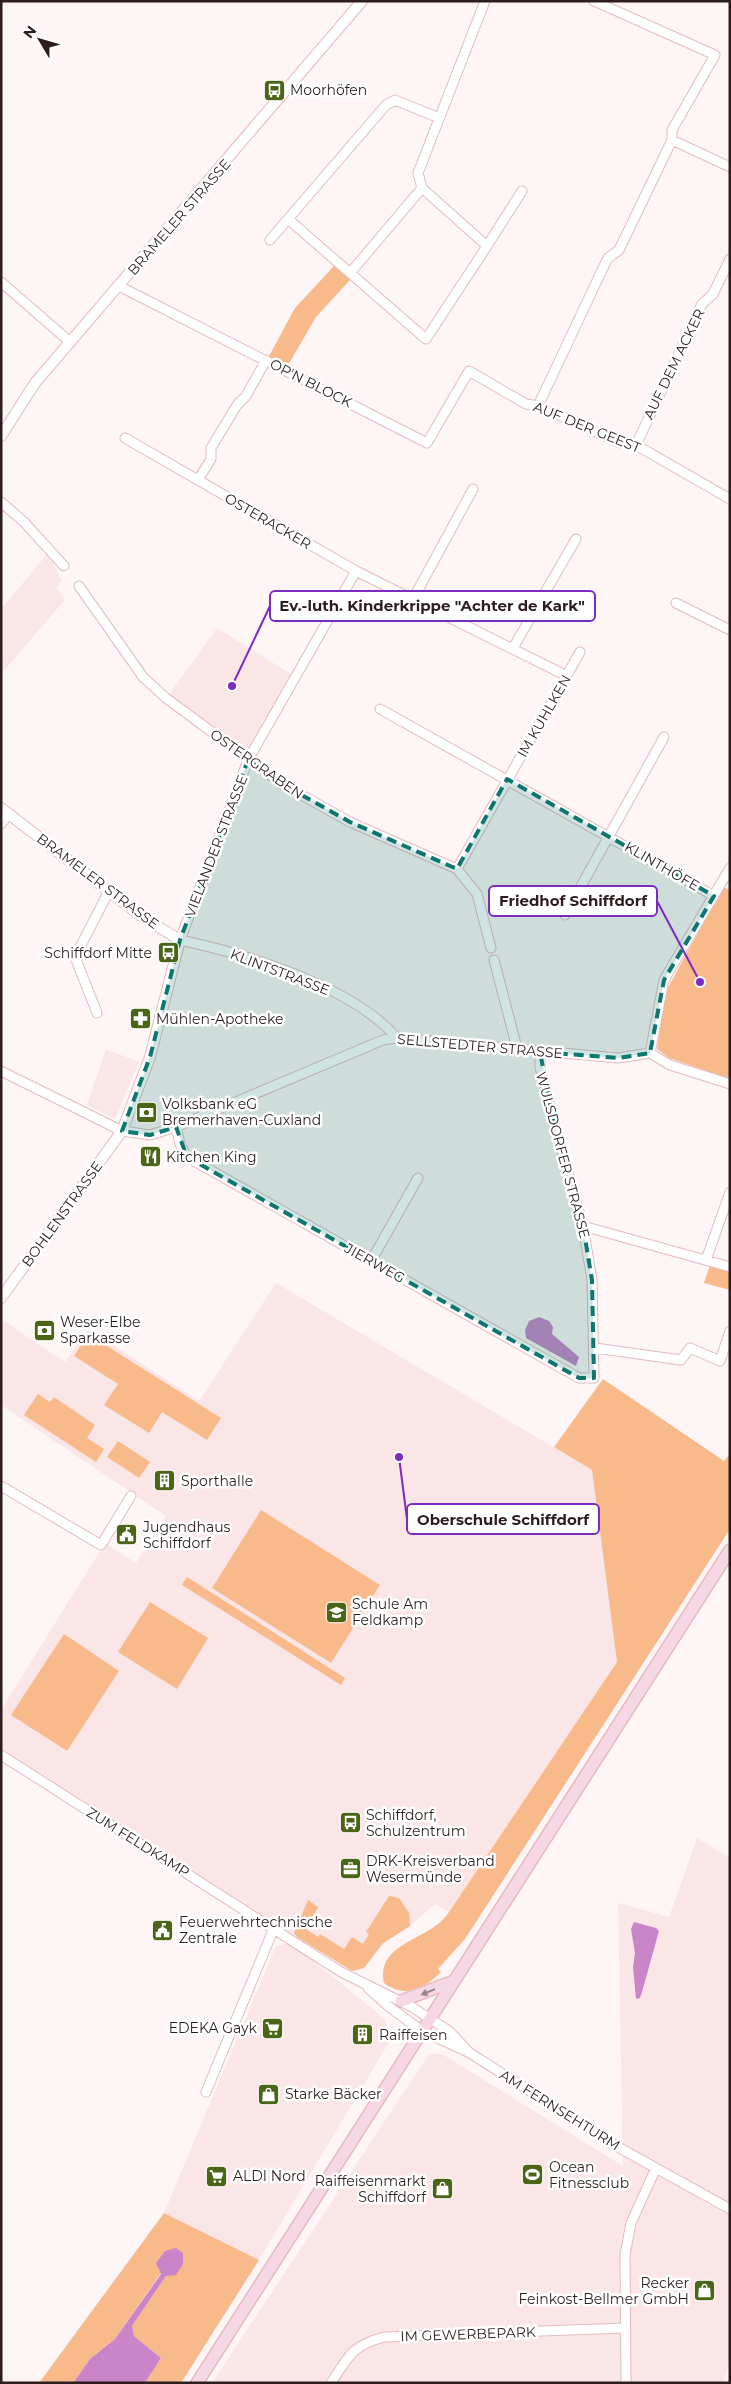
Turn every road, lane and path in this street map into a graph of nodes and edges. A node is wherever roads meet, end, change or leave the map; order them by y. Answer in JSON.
{"nodes":[{"id":1,"x":362,"y":1,"type":"edge"},
{"id":2,"x":485,"y":1,"type":"edge"},
{"id":3,"x":594,"y":1,"type":"edge"},
{"id":4,"x":439,"y":118,"type":"junction"},
{"id":5,"x":672,"y":140,"type":"junction"},
{"id":6,"x":730,"y":167,"type":"edge"},
{"id":7,"x":422,"y":188,"type":"junction"},
{"id":8,"x":522,"y":191,"type":"dead end"},
{"id":9,"x":288,"y":219,"type":"junction"},
{"id":10,"x":270,"y":240,"type":"dead end"},
{"id":11,"x":487,"y":246,"type":"junction"},
{"id":12,"x":730,"y":259,"type":"edge"},
{"id":13,"x":350,"y":273,"type":"junction"},
{"id":14,"x":1,"y":282,"type":"edge"},
{"id":15,"x":119,"y":286,"type":"junction"},
{"id":16,"x":70,"y":342,"type":"junction"},
{"id":17,"x":266,"y":360,"type":"junction"},
{"id":18,"x":469,"y":371,"type":"joint"},
{"id":19,"x":538,"y":406,"type":"junction"},
{"id":20,"x":1,"y":436,"type":"edge"},
{"id":21,"x":125,"y":438,"type":"dead end"},
{"id":22,"x":636,"y":445,"type":"junction"},
{"id":23,"x":198,"y":480,"type":"junction"},
{"id":24,"x":473,"y":489,"type":"dead end"},
{"id":25,"x":729,"y":496,"type":"edge"},
{"id":26,"x":1,"y":502,"type":"edge"},
{"id":27,"x":576,"y":539,"type":"dead end"},
{"id":28,"x":64,"y":566,"type":"dead end"},
{"id":29,"x":356,"y":571,"type":"junction"},
{"id":30,"x":79,"y":586,"type":"dead end"},
{"id":31,"x":412,"y":601,"type":"junction"},
{"id":32,"x":676,"y":603,"type":"dead end"},
{"id":33,"x":730,"y":630,"type":"edge"},
{"id":34,"x":513,"y":648,"type":"junction"},
{"id":35,"x":580,"y":652,"type":"dead end"},
{"id":36,"x":567,"y":676,"type":"junction"},
{"id":37,"x":380,"y":709,"type":"dead end"},
{"id":38,"x":664,"y":737,"type":"dead end"},
{"id":39,"x":248,"y":760,"type":"junction"},
{"id":40,"x":507,"y":779,"type":"junction"},
{"id":41,"x":5,"y":811,"type":"edge"},
{"id":42,"x":1,"y":824,"type":"edge"},
{"id":43,"x":609,"y":836,"type":"junction"},
{"id":44,"x":730,"y":868,"type":"edge"},
{"id":45,"x":457,"y":869,"type":"junction"},
{"id":46,"x":109,"y":891,"type":"junction"},
{"id":47,"x":714,"y":896,"type":"junction"},
{"id":48,"x":565,"y":915,"type":"dead end"},
{"id":49,"x":180,"y":940,"type":"junction"},
{"id":50,"x":491,"y":948,"type":"dead end"},
{"id":51,"x":494,"y":960,"type":"dead end"},
{"id":52,"x":97,"y":1013,"type":"dead end"},
{"id":53,"x":397,"y":1038,"type":"junction"},
{"id":54,"x":517,"y":1048,"type":"junction"},
{"id":55,"x":540,"y":1052,"type":"junction"},
{"id":56,"x":650,"y":1053,"type":"junction"},
{"id":57,"x":1,"y":1070,"type":"edge"},
{"id":58,"x":730,"y":1084,"type":"edge"},
{"id":59,"x":176,"y":1127,"type":"junction"},
{"id":60,"x":122,"y":1131,"type":"junction"},
{"id":61,"x":418,"y":1178,"type":"dead end"},
{"id":62,"x":730,"y":1192,"type":"edge"},
{"id":63,"x":584,"y":1226,"type":"junction"},
{"id":64,"x":706,"y":1260,"type":"junction"},
{"id":65,"x":371,"y":1261,"type":"junction"},
{"id":66,"x":730,"y":1267,"type":"edge"},
{"id":67,"x":1,"y":1298,"type":"edge"},
{"id":68,"x":730,"y":1331,"type":"edge"},
{"id":69,"x":595,"y":1348,"type":"junction"},
{"id":70,"x":594,"y":1378,"type":"joint"},
{"id":71,"x":1,"y":1486,"type":"edge"},
{"id":72,"x":131,"y":1496,"type":"dead end"},
{"id":73,"x":730,"y":1550,"type":"edge"},
{"id":74,"x":1,"y":1755,"type":"edge"},
{"id":75,"x":274,"y":1928,"type":"junction"},
{"id":76,"x":454,"y":1981,"type":"junction"},
{"id":77,"x":364,"y":1984,"type":"junction"},
{"id":78,"x":401,"y":2001,"type":"junction"},
{"id":79,"x":430,"y":2019,"type":"junction"},
{"id":80,"x":422,"y":2031,"type":"junction"},
{"id":81,"x":470,"y":2053,"type":"junction"},
{"id":82,"x":206,"y":2092,"type":"dead end"},
{"id":83,"x":656,"y":2168,"type":"junction"},
{"id":84,"x":730,"y":2209,"type":"edge"},
{"id":85,"x":625,"y":2328,"type":"junction"},
{"id":86,"x":197,"y":2383,"type":"edge"},
{"id":87,"x":331,"y":2383,"type":"edge"},
{"id":88,"x":626,"y":2383,"type":"edge"}],
"edges":[{"from":1,"to":15,"type":"street","name":"BRAMELER STRASSE"},
{"from":2,"to":4,"type":"street"},
{"from":3,"to":5,"type":"street"},
{"from":4,"to":7,"type":"street"},
{"from":4,"to":9,"type":"street"},
{"from":5,"to":6,"type":"street"},
{"from":5,"to":19,"type":"street"},
{"from":7,"to":11,"type":"street"},
{"from":7,"to":13,"type":"street"},
{"from":8,"to":11,"type":"street"},
{"from":9,"to":10,"type":"street"},
{"from":9,"to":13,"type":"street"},
{"from":11,"to":13,"type":"street"},
{"from":12,"to":22,"type":"street","name":"AUF DEM ACKER"},
{"from":14,"to":16,"type":"street"},
{"from":15,"to":16,"type":"street","name":"BRAMELER STRASSE"},
{"from":15,"to":17,"type":"street","name":"OP'N BLOCK"},
{"from":16,"to":20,"type":"street","name":"BRAMELER STRASSE"},
{"from":17,"to":18,"type":"street","name":"OP'N BLOCK"},
{"from":17,"to":23,"type":"street"},
{"from":18,"to":19,"type":"street","name":"AUF DER GEEST"},
{"from":19,"to":22,"type":"street","name":"AUF DER GEEST"},
{"from":21,"to":23,"type":"street","name":"OSTERACKER"},
{"from":22,"to":25,"type":"street","name":"AUF DER GEEST"},
{"from":23,"to":29,"type":"street","name":"OSTERACKER"},
{"from":24,"to":31,"type":"street"},
{"from":26,"to":28,"type":"street"},
{"from":27,"to":34,"type":"street"},
{"from":29,"to":31,"type":"street","name":"OSTERACKER"},
{"from":29,"to":39,"type":"street","name":"VIELANDER STRASSE"},
{"from":30,"to":39,"type":"street","name":"OSTERGRABEN"},
{"from":31,"to":34,"type":"street","name":"OSTERACKER"},
{"from":32,"to":33,"type":"street"},
{"from":34,"to":36,"type":"street","name":"OSTERACKER"},
{"from":35,"to":36,"type":"street","name":"IM KUHLKEN"},
{"from":36,"to":40,"type":"street","name":"IM KUHLKEN"},
{"from":37,"to":40,"type":"street"},
{"from":38,"to":43,"type":"street","name":"KLINTHÖFE"},
{"from":39,"to":45,"type":"street","name":"OSTERGRABEN"},
{"from":39,"to":49,"type":"street","name":"VIELANDER STRASSE"},
{"from":40,"to":43,"type":"street","name":"KLINTHÖFE"},
{"from":40,"to":45,"type":"street","name":"IM KUHLKEN"},
{"from":41,"to":42,"type":"street"},
{"from":41,"to":46,"type":"street","name":"BRAMELER STRASSE"},
{"from":43,"to":47,"type":"street","name":"KLINTHÖFE"},
{"from":43,"to":48,"type":"street","name":"KLINTHÖFE"},
{"from":44,"to":47,"type":"street"},
{"from":45,"to":50,"type":"street","name":"OSTERGRABEN"},
{"from":46,"to":49,"type":"street","name":"BRAMELER STRASSE"},
{"from":46,"to":52,"type":"street"},
{"from":47,"to":56,"type":"street"},
{"from":49,"to":53,"type":"street","name":"KLINTSTRASSE"},
{"from":49,"to":60,"type":"street"},
{"from":51,"to":54,"type":"street"},
{"from":53,"to":54,"type":"street","name":"SELLSTEDTER STRASSE"},
{"from":53,"to":59,"type":"street","name":"SELLSTEDTER STRASSE"},
{"from":54,"to":55,"type":"street","name":"SELLSTEDTER STRASSE"},
{"from":55,"to":56,"type":"street","name":"SELLSTEDTER STRASSE"},
{"from":55,"to":63,"type":"street","name":"WULSDORFER STRASSE"},
{"from":56,"to":58,"type":"street"},
{"from":57,"to":60,"type":"street","name":"SELLSTEDTER STRASSE"},
{"from":59,"to":60,"type":"street","name":"SELLSTEDTER STRASSE"},
{"from":59,"to":65,"type":"street","name":"JIERWEG"},
{"from":60,"to":67,"type":"street","name":"BOHLENSTRASSE"},
{"from":61,"to":65,"type":"street"},
{"from":62,"to":64,"type":"street"},
{"from":63,"to":64,"type":"street"},
{"from":63,"to":69,"type":"street","name":"WULSDORFER STRASSE"},
{"from":64,"to":66,"type":"street"},
{"from":65,"to":70,"type":"street","name":"JIERWEG"},
{"from":68,"to":69,"type":"street"},
{"from":69,"to":70,"type":"street","name":"WULSDORFER STRASSE"},
{"from":71,"to":72,"type":"street"},
{"from":73,"to":76,"type":"main road"},
{"from":74,"to":75,"type":"street","name":"ZUM FELDKAMP"},
{"from":75,"to":77,"type":"street","name":"ZUM FELDKAMP"},
{"from":75,"to":82,"type":"street"},
{"from":76,"to":78,"type":"main road","one_way":true},
{"from":76,"to":79,"type":"main road"},
{"from":77,"to":78,"type":"street","name":"ZUM FELDKAMP"},
{"from":77,"to":80,"type":"street","name":"ZUM FELDKAMP"},
{"from":78,"to":79,"type":"street","name":"ZUM FELDKAMP"},
{"from":79,"to":80,"type":"main road"},
{"from":79,"to":81,"type":"street","name":"AM FERNSEHTURM"},
{"from":80,"to":81,"type":"street","name":"AM FERNSEHTURM"},
{"from":80,"to":86,"type":"main road"},
{"from":81,"to":83,"type":"street","name":"AM FERNSEHTURM"},
{"from":83,"to":84,"type":"street","name":"AM FERNSEHTURM"},
{"from":83,"to":85,"type":"street"},
{"from":85,"to":87,"type":"street","name":"IM GEWERBEPARK"},
{"from":85,"to":88,"type":"street"}]}
